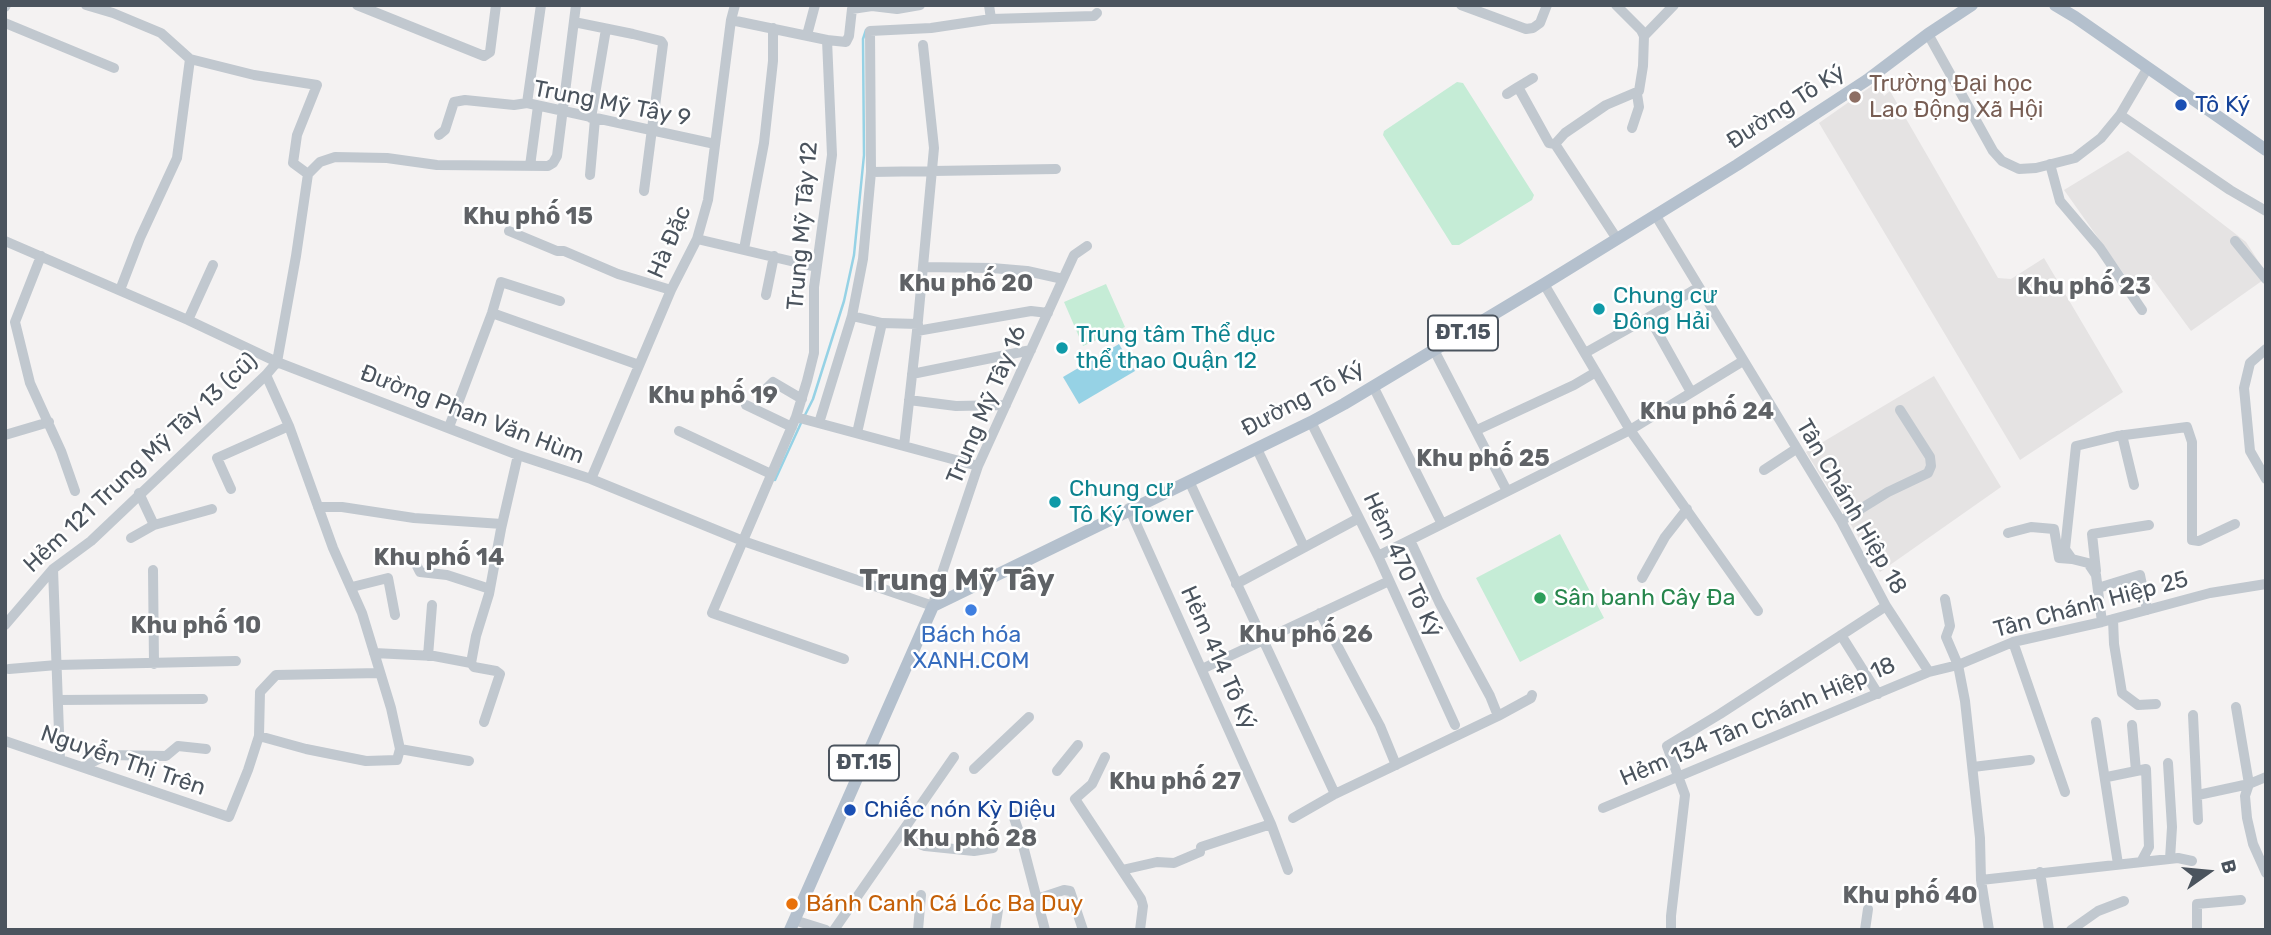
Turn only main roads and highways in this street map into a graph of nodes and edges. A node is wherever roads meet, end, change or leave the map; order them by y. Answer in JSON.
{"nodes":[{"id":1,"x":2055,"y":5,"type":"edge"},
{"id":2,"x":1966,"y":7,"type":"edge"},
{"id":3,"x":2266,"y":149,"type":"edge"},
{"id":4,"x":792,"y":925,"type":"edge"}],
"edges":[{"from":1,"to":3,"type":"main road"},
{"from":2,"to":4,"type":"main road","name":"Đường Tô Ký","number":"ĐT.15"}]}
